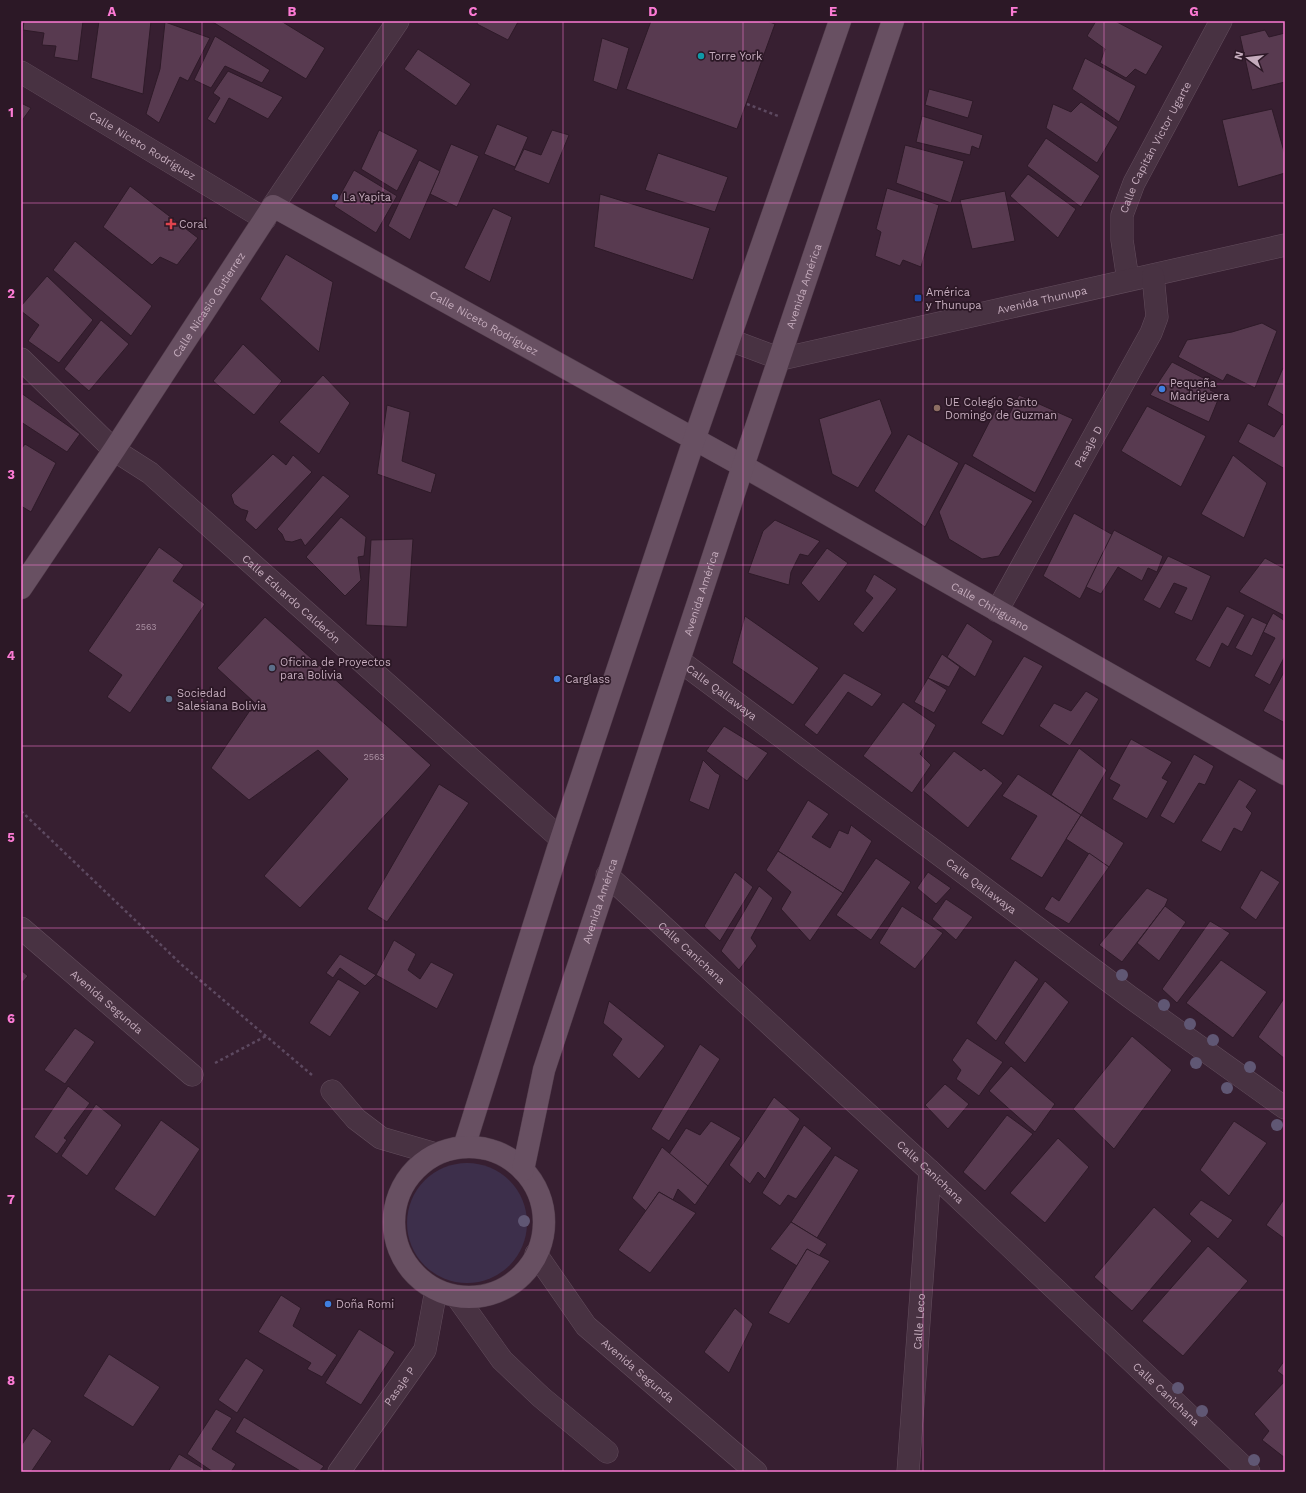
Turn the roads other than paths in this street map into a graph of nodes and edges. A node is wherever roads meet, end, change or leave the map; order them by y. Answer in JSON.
{"nodes":[{"id":1,"x":398,"y":21,"type":"edge"},
{"id":2,"x":840,"y":21,"type":"edge"},
{"id":3,"x":893,"y":21,"type":"edge"},
{"id":4,"x":1221,"y":21,"type":"edge"},
{"id":5,"x":21,"y":72,"type":"edge"},
{"id":6,"x":269,"y":213,"type":"junction"},
{"id":7,"x":1285,"y":245,"type":"edge"},
{"id":8,"x":1153,"y":276,"type":"junction"},
{"id":9,"x":1128,"y":280,"type":"junction"},
{"id":10,"x":730,"y":340,"type":"junction"},
{"id":11,"x":21,"y":359,"type":"edge"},
{"id":12,"x":781,"y":359,"type":"junction"},
{"id":13,"x":694,"y":440,"type":"junction"},
{"id":14,"x":114,"y":450,"type":"junction"},
{"id":15,"x":743,"y":466,"type":"junction"},
{"id":16,"x":21,"y":588,"type":"edge"},
{"id":17,"x":998,"y":611,"type":"junction"},
{"id":18,"x":680,"y":661,"type":"junction"},
{"id":19,"x":1285,"y":774,"type":"edge"},
{"id":20,"x":562,"y":839,"type":"junction"},
{"id":21,"x":607,"y":875,"type":"junction"},
{"id":22,"x":21,"y":928,"type":"edge"},
{"id":23,"x":192,"y":1075,"type":"road end"},
{"id":24,"x":332,"y":1091,"type":"road end"},
{"id":25,"x":1285,"y":1108,"type":"edge"},
{"id":26,"x":464,"y":1147,"type":"junction"},
{"id":27,"x":436,"y":1154,"type":"junction"},
{"id":28,"x":523,"y":1170,"type":"junction"},
{"id":29,"x":930,"y":1170,"type":"junction"},
{"id":30,"x":536,"y":1254,"type":"junction"},
{"id":31,"x":436,"y":1290,"type":"junction"},
{"id":32,"x":458,"y":1297,"type":"junction"},
{"id":33,"x":607,"y":1452,"type":"dead end"},
{"id":34,"x":339,"y":1472,"type":"edge"},
{"id":35,"x":756,"y":1472,"type":"edge"},
{"id":36,"x":908,"y":1472,"type":"edge"},
{"id":37,"x":1249,"y":1472,"type":"edge"}],
"edges":[{"from":1,"to":6,"type":"street","name":"Calle Nicasio Gutierrez"},
{"from":2,"to":10,"type":"main road"},
{"from":3,"to":12,"type":"main road","name":"Avenida América"},
{"from":4,"to":9,"type":"street","name":"Calle Capitán Victor Ugarte"},
{"from":5,"to":6,"type":"street","name":"Calle Niceto Rodríguez"},
{"from":6,"to":13,"type":"main road","name":"Calle Niceto Rodríguez"},
{"from":6,"to":14,"type":"main road","name":"Calle Nicasio Gutierrez"},
{"from":7,"to":8,"type":"street","name":"Avenida Thunupa"},
{"from":8,"to":9,"type":"street","name":"Avenida Thunupa"},
{"from":8,"to":17,"type":"street","name":"Pasaje D"},
{"from":9,"to":12,"type":"street","name":"Avenida Thunupa"},
{"from":10,"to":12,"type":"street"},
{"from":10,"to":13,"type":"main road"},
{"from":11,"to":14,"type":"street","name":"Calle Eduardo Calderón"},
{"from":12,"to":15,"type":"main road","name":"Avenida América"},
{"from":13,"to":15,"type":"main road","name":"Calle Chiriguano"},
{"from":13,"to":20,"type":"main road"},
{"from":14,"to":16,"type":"main road","name":"Calle Nicasio Gutierrez"},
{"from":14,"to":20,"type":"street","name":"Calle Eduardo Calderón"},
{"from":15,"to":17,"type":"main road","name":"Calle Chiriguano"},
{"from":15,"to":18,"type":"main road","name":"Avenida América"},
{"from":17,"to":19,"type":"main road","name":"Calle Chiriguano"},
{"from":18,"to":21,"type":"main road","name":"Avenida América"},
{"from":18,"to":25,"type":"street","name":"Calle Qallawaya"},
{"from":20,"to":26,"type":"main road"},
{"from":21,"to":28,"type":"main road","name":"Avenida América"},
{"from":21,"to":29,"type":"street","name":"Calle Canichana"},
{"from":22,"to":23,"type":"street","name":"Avenida Segunda"},
{"from":24,"to":27,"type":"street"},
{"from":26,"to":27,"type":"main road"},
{"from":26,"to":28,"type":"main road"},
{"from":27,"to":31,"type":"main road"},
{"from":28,"to":30,"type":"main road"},
{"from":29,"to":36,"type":"street","name":"Calle Leco"},
{"from":29,"to":37,"type":"street","name":"Calle Canichana"},
{"from":30,"to":32,"type":"main road"},
{"from":30,"to":35,"type":"street","name":"Avenida Segunda"},
{"from":31,"to":32,"type":"main road"},
{"from":31,"to":34,"type":"street","name":"Pasaje P"},
{"from":32,"to":33,"type":"street"}]}
